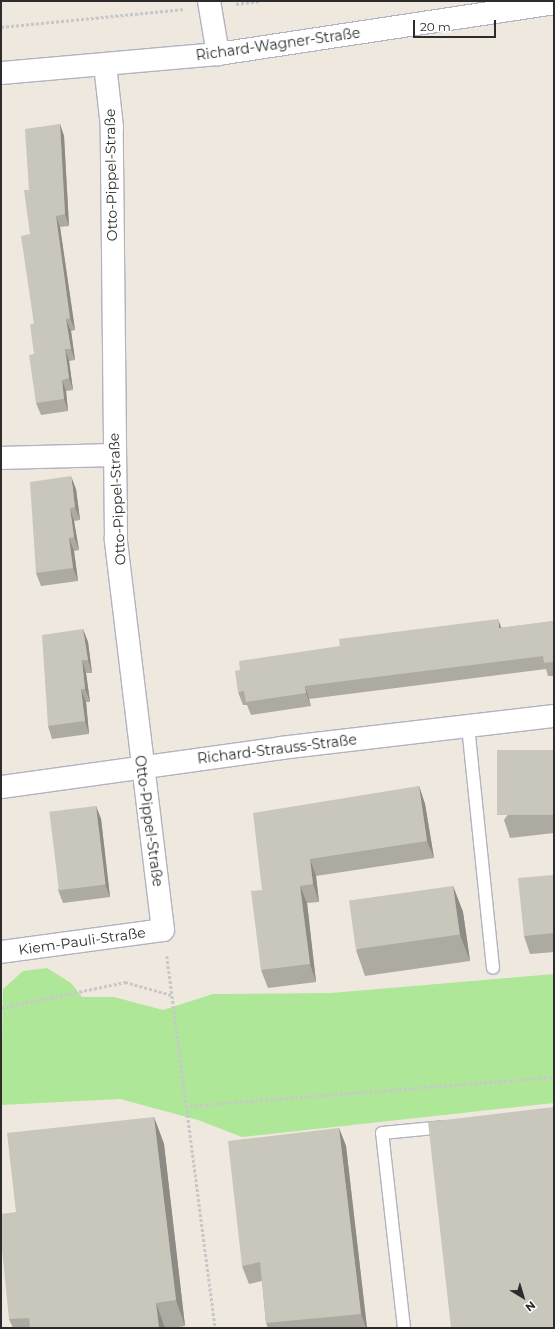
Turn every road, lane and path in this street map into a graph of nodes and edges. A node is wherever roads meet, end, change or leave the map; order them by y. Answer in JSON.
{"nodes":[{"id":1,"x":261,"y":1,"type":"edge"},
{"id":2,"x":554,"y":3,"type":"edge"},
{"id":3,"x":210,"y":4,"type":"edge"},
{"id":4,"x":1,"y":27,"type":"edge"},
{"id":5,"x":218,"y":54,"type":"junction"},
{"id":6,"x":105,"y":65,"type":"junction"},
{"id":7,"x":1,"y":73,"type":"edge"},
{"id":8,"x":113,"y":455,"type":"junction"},
{"id":9,"x":1,"y":458,"type":"edge"},
{"id":10,"x":554,"y":716,"type":"edge"},
{"id":11,"x":468,"y":726,"type":"junction"},
{"id":12,"x":141,"y":767,"type":"junction"},
{"id":13,"x":1,"y":786,"type":"edge"},
{"id":14,"x":163,"y":930,"type":"junction"},
{"id":15,"x":1,"y":952,"type":"edge"},
{"id":16,"x":493,"y":968,"type":"dead end"},
{"id":17,"x":172,"y":995,"type":"junction"},
{"id":18,"x":1,"y":1008,"type":"edge"},
{"id":19,"x":554,"y":1077,"type":"edge"},
{"id":20,"x":185,"y":1106,"type":"junction"},
{"id":21,"x":460,"y":1125,"type":"edge"},
{"id":22,"x":215,"y":1328,"type":"edge"},
{"id":23,"x":404,"y":1328,"type":"edge"}],
"edges":[{"from":1,"to":3,"type":"path"},
{"from":2,"to":5,"type":"street","name":"Richard-Wagner-Straße"},
{"from":3,"to":4,"type":"path"},
{"from":3,"to":5,"type":"street"},
{"from":5,"to":6,"type":"street","name":"Richard-Wagner-Straße"},
{"from":6,"to":7,"type":"street","name":"Richard-Wagner-Straße"},
{"from":6,"to":8,"type":"street","name":"Otto-Pippel-Straße"},
{"from":8,"to":9,"type":"street"},
{"from":8,"to":12,"type":"street","name":"Otto-Pippel-Straße"},
{"from":10,"to":11,"type":"street","name":"Richard-Strauss-Straße"},
{"from":11,"to":12,"type":"street","name":"Richard-Strauss-Straße"},
{"from":11,"to":16,"type":"lane"},
{"from":12,"to":13,"type":"street","name":"Richard-Strauss-Straße"},
{"from":12,"to":14,"type":"street","name":"Otto-Pippel-Straße"},
{"from":14,"to":15,"type":"street","name":"Kiem-Pauli-Straße"},
{"from":14,"to":17,"type":"path"},
{"from":17,"to":18,"type":"path"},
{"from":17,"to":20,"type":"path"},
{"from":19,"to":20,"type":"path"},
{"from":20,"to":22,"type":"path"},
{"from":21,"to":23,"type":"lane"}]}
